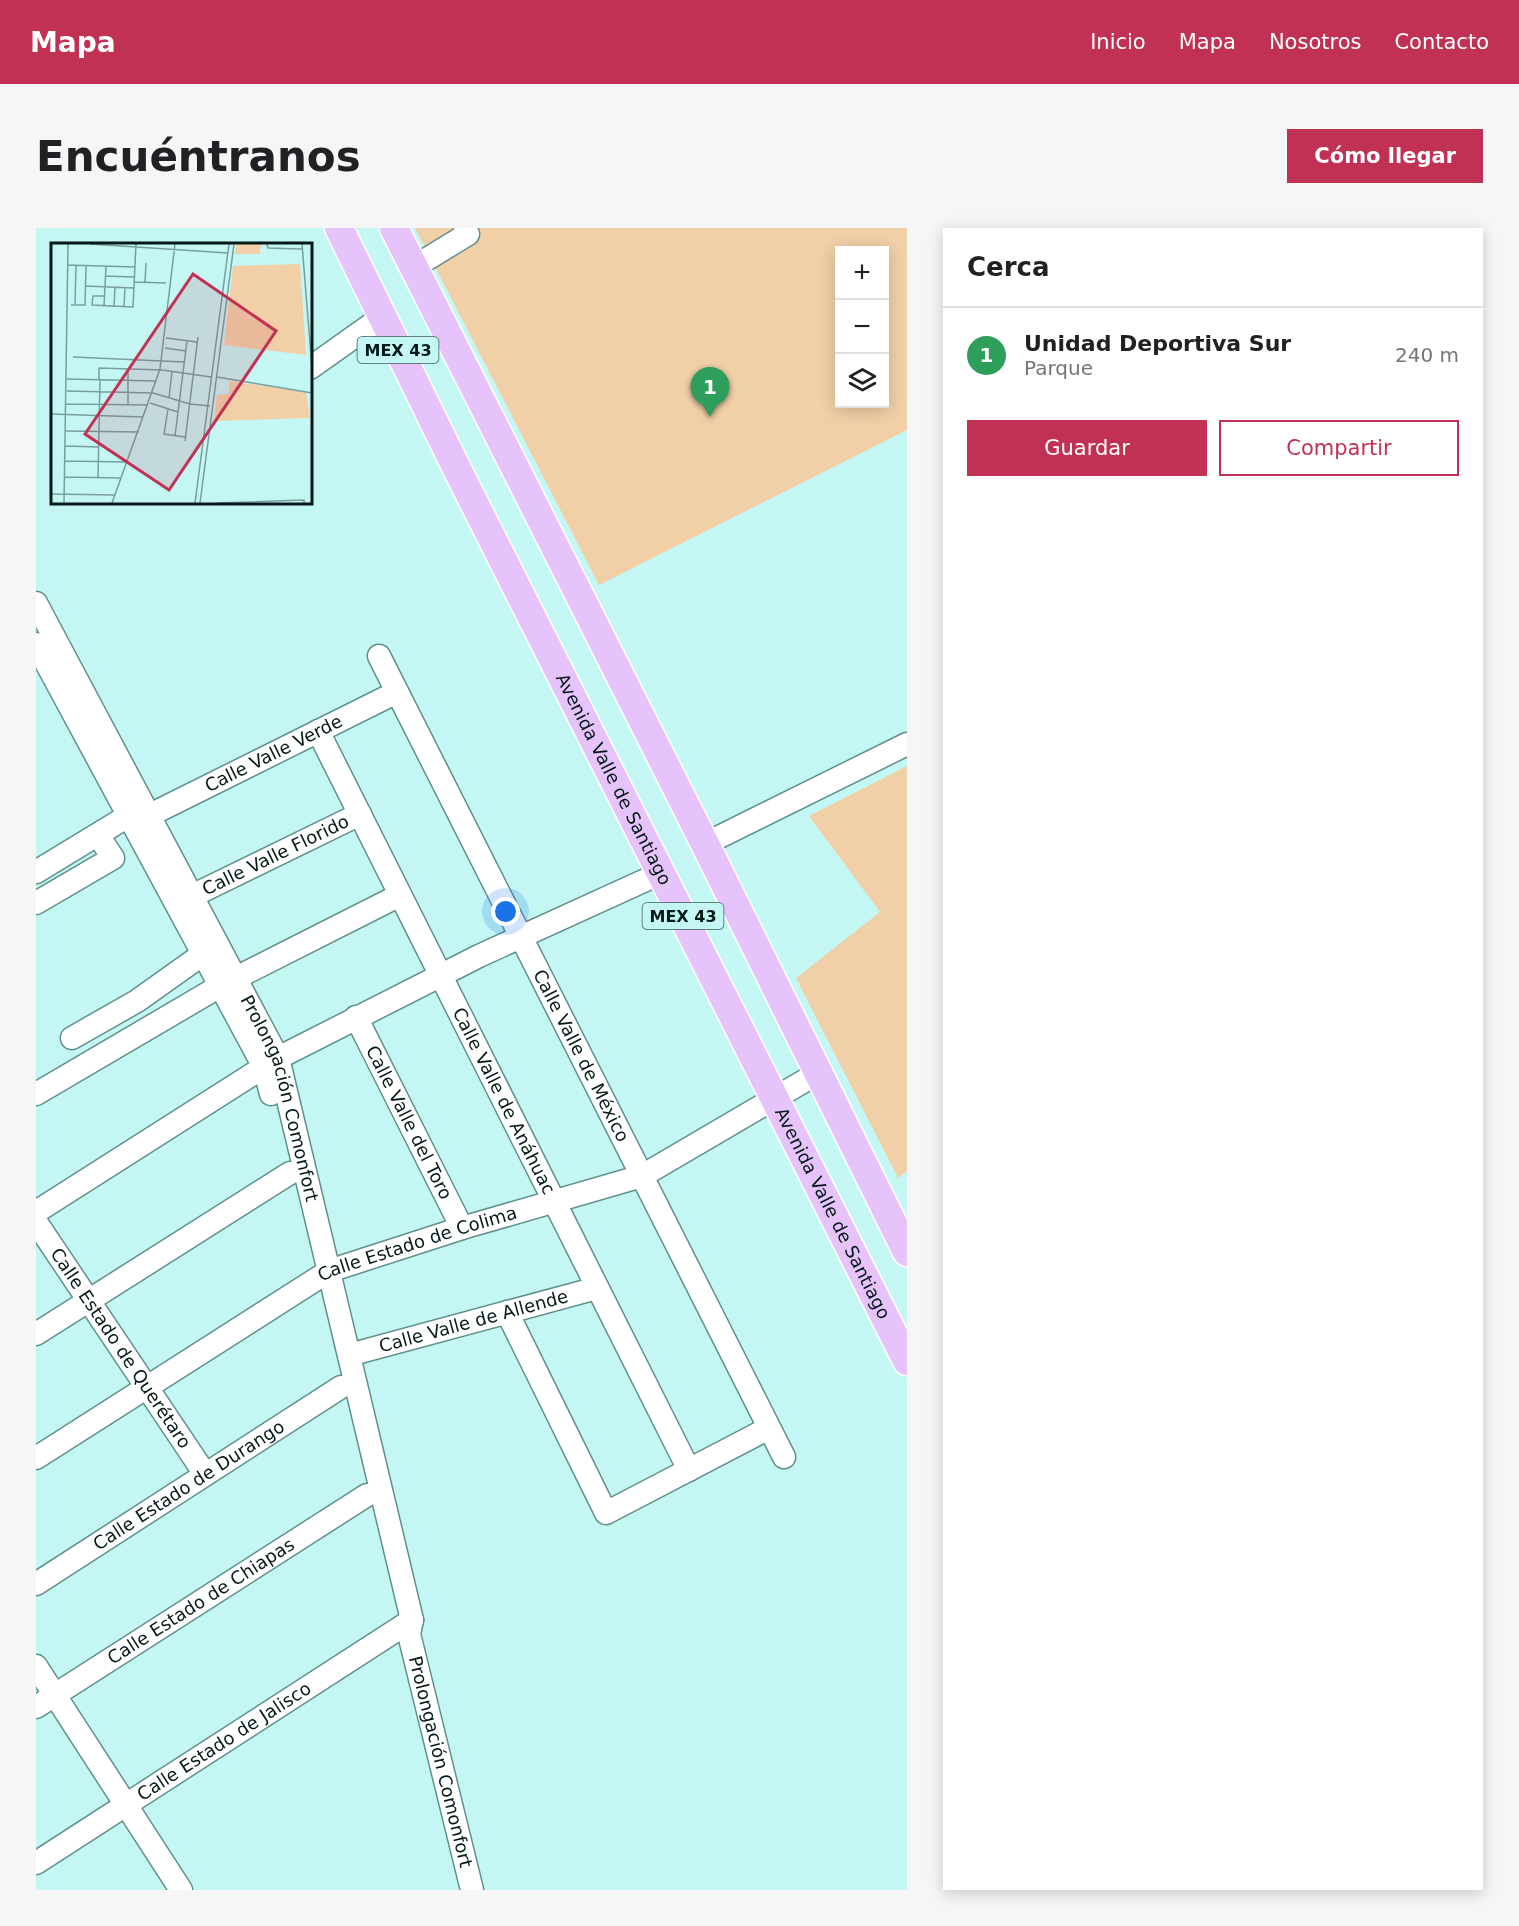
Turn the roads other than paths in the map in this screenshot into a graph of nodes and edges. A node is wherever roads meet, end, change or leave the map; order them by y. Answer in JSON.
{"nodes":[{"id":1,"x":339,"y":228,"type":"edge"},
{"id":2,"x":394,"y":228,"type":"edge"},
{"id":3,"x":465,"y":228,"type":"edge"},
{"id":4,"x":414,"y":267,"type":"junction"},
{"id":5,"x":382,"y":317,"type":"junction"},
{"id":6,"x":312,"y":367,"type":"edge"},
{"id":7,"x":36,"y":603,"type":"edge"},
{"id":8,"x":36,"y":644,"type":"edge"},
{"id":9,"x":379,"y":656,"type":"dead end"},
{"id":10,"x":397,"y":692,"type":"junction"},
{"id":11,"x":318,"y":731,"type":"junction"},
{"id":12,"x":907,"y":744,"type":"edge"},
{"id":13,"x":360,"y":814,"type":"junction"},
{"id":14,"x":150,"y":815,"type":"junction"},
{"id":15,"x":128,"y":816,"type":"junction"},
{"id":16,"x":98,"y":835,"type":"junction"},
{"id":17,"x":705,"y":844,"type":"junction"},
{"id":18,"x":36,"y":872,"type":"edge"},
{"id":19,"x":661,"y":873,"type":"junction"},
{"id":20,"x":400,"y":895,"type":"junction"},
{"id":21,"x":192,"y":896,"type":"junction"},
{"id":22,"x":36,"y":903,"type":"edge"},
{"id":23,"x":520,"y":936,"type":"junction"},
{"id":24,"x":203,"y":954,"type":"junction"},
{"id":25,"x":440,"y":975,"type":"junction"},
{"id":26,"x":228,"y":982,"type":"junction"},
{"id":27,"x":356,"y":1017,"type":"junction"},
{"id":28,"x":72,"y":1038,"type":"dead end"},
{"id":29,"x":271,"y":1063,"type":"junction"},
{"id":30,"x":818,"y":1072,"type":"junction"},
{"id":31,"x":36,"y":1094,"type":"edge"},
{"id":32,"x":774,"y":1098,"type":"junction"},
{"id":33,"x":290,"y":1173,"type":"junction"},
{"id":34,"x":642,"y":1176,"type":"junction"},
{"id":35,"x":554,"y":1201,"type":"junction"},
{"id":36,"x":36,"y":1212,"type":"edge"},
{"id":37,"x":36,"y":1222,"type":"edge"},
{"id":38,"x":462,"y":1228,"type":"junction"},
{"id":39,"x":907,"y":1252,"type":"edge"},
{"id":40,"x":323,"y":1275,"type":"junction"},
{"id":41,"x":597,"y":1288,"type":"junction"},
{"id":42,"x":88,"y":1300,"type":"junction"},
{"id":43,"x":507,"y":1312,"type":"junction"},
{"id":44,"x":36,"y":1334,"type":"edge"},
{"id":45,"x":349,"y":1355,"type":"junction"},
{"id":46,"x":907,"y":1361,"type":"edge"},
{"id":47,"x":147,"y":1387,"type":"junction"},
{"id":48,"x":341,"y":1387,"type":"junction"},
{"id":49,"x":770,"y":1428,"type":"junction"},
{"id":50,"x":784,"y":1457,"type":"dead end"},
{"id":51,"x":36,"y":1458,"type":"edge"},
{"id":52,"x":689,"y":1470,"type":"junction"},
{"id":53,"x":205,"y":1474,"type":"junction"},
{"id":54,"x":367,"y":1495,"type":"junction"},
{"id":55,"x":36,"y":1584,"type":"edge"},
{"id":56,"x":407,"y":1627,"type":"junction"},
{"id":57,"x":36,"y":1666,"type":"edge"},
{"id":58,"x":45,"y":1701,"type":"edge"},
{"id":59,"x":127,"y":1806,"type":"junction"},
{"id":60,"x":36,"y":1863,"type":"edge"},
{"id":61,"x":471,"y":1889,"type":"edge"},
{"id":62,"x":181,"y":1890,"type":"edge"}],
"edges":[{"from":1,"to":5,"type":"main road","name":"Avenida Valle de Santiago","number":"MEX 43"},
{"from":2,"to":4,"type":"main road","number":"MEX 43"},
{"from":3,"to":4,"type":"street"},
{"from":4,"to":17,"type":"main road","number":"MEX 43"},
{"from":5,"to":6,"type":"street"},
{"from":5,"to":19,"type":"main road","name":"Avenida Valle de Santiago","number":"MEX 43"},
{"from":7,"to":14,"type":"street","name":"Prolongación Comonfort"},
{"from":8,"to":15,"type":"street","name":"Prolongación Comonfort"},
{"from":9,"to":10,"type":"street","name":"Calle Valle de México"},
{"from":10,"to":11,"type":"street","name":"Calle Valle Verde"},
{"from":10,"to":23,"type":"street","name":"Calle Valle de México"},
{"from":11,"to":13,"type":"street","name":"Calle Valle de Anáhuac"},
{"from":11,"to":14,"type":"street","name":"Calle Valle Verde"},
{"from":12,"to":17,"type":"street"},
{"from":13,"to":20,"type":"street","name":"Calle Valle de Anáhuac"},
{"from":13,"to":21,"type":"street","name":"Calle Valle Florido"},
{"from":14,"to":21,"type":"street","name":"Prolongación Comonfort"},
{"from":15,"to":16,"type":"street"},
{"from":15,"to":24,"type":"street","name":"Prolongación Comonfort"},
{"from":16,"to":18,"type":"street"},
{"from":16,"to":22,"type":"street"},
{"from":17,"to":30,"type":"main road","number":"MEX 43"},
{"from":19,"to":23,"type":"street"},
{"from":19,"to":32,"type":"main road","name":"Avenida Valle de Santiago","number":"MEX 43"},
{"from":20,"to":25,"type":"street","name":"Calle Valle de Anáhuac"},
{"from":20,"to":26,"type":"street"},
{"from":21,"to":26,"type":"street","name":"Prolongación Comonfort"},
{"from":23,"to":25,"type":"street"},
{"from":23,"to":34,"type":"street","name":"Calle Valle de México"},
{"from":24,"to":26,"type":"street","name":"Prolongación Comonfort"},
{"from":24,"to":28,"type":"street"},
{"from":25,"to":27,"type":"street"},
{"from":25,"to":35,"type":"street","name":"Calle Valle de Anáhuac"},
{"from":26,"to":29,"type":"street","name":"Prolongación Comonfort"},
{"from":26,"to":31,"type":"street"},
{"from":27,"to":29,"type":"street"},
{"from":27,"to":38,"type":"street","name":"Calle Valle del Toro"},
{"from":29,"to":33,"type":"street","name":"Prolongación Comonfort"},
{"from":29,"to":36,"type":"street"},
{"from":29,"to":40,"type":"street","name":"Prolongación Comonfort"},
{"from":30,"to":32,"type":"street","name":"Calle Estado de Colima"},
{"from":30,"to":39,"type":"main road","number":"MEX 43"},
{"from":32,"to":34,"type":"street","name":"Calle Estado de Colima"},
{"from":32,"to":46,"type":"main road","name":"Avenida Valle de Santiago","number":"MEX 43"},
{"from":33,"to":40,"type":"street","name":"Prolongación Comonfort"},
{"from":33,"to":42,"type":"street"},
{"from":34,"to":35,"type":"street","name":"Calle Estado de Colima"},
{"from":34,"to":49,"type":"street","name":"Calle Valle de México"},
{"from":35,"to":38,"type":"street","name":"Calle Estado de Colima"},
{"from":35,"to":41,"type":"street","name":"Calle Valle de Anáhuac"},
{"from":37,"to":42,"type":"street","name":"Calle Estado de Querétaro"},
{"from":38,"to":40,"type":"street","name":"Calle Estado de Colima"},
{"from":40,"to":45,"type":"street","name":"Prolongación Comonfort"},
{"from":40,"to":47,"type":"street","name":"Calle Estado de Colima"},
{"from":40,"to":48,"type":"street","name":"Prolongación Comonfort"},
{"from":41,"to":43,"type":"street","name":"Calle Valle de Allende"},
{"from":41,"to":52,"type":"street","name":"Calle Valle de Anáhuac"},
{"from":42,"to":44,"type":"street"},
{"from":42,"to":47,"type":"street","name":"Calle Estado de Querétaro"},
{"from":43,"to":45,"type":"street","name":"Calle Valle de Allende"},
{"from":43,"to":52,"type":"street"},
{"from":45,"to":56,"type":"street","name":"Prolongación Comonfort"},
{"from":47,"to":51,"type":"street","name":"Calle Estado de Colima"},
{"from":47,"to":53,"type":"street","name":"Calle Estado de Querétaro"},
{"from":48,"to":53,"type":"street","name":"Calle Estado de Durango"},
{"from":48,"to":54,"type":"street","name":"Prolongación Comonfort"},
{"from":49,"to":50,"type":"street","name":"Calle Valle de México"},
{"from":49,"to":52,"type":"street"},
{"from":53,"to":55,"type":"street","name":"Calle Estado de Durango"},
{"from":54,"to":56,"type":"street","name":"Prolongación Comonfort"},
{"from":54,"to":58,"type":"street","name":"Calle Estado de Chiapas"},
{"from":56,"to":59,"type":"street","name":"Calle Estado de Jalisco"},
{"from":56,"to":61,"type":"street","name":"Prolongación Comonfort"},
{"from":57,"to":58,"type":"street"},
{"from":58,"to":59,"type":"street"},
{"from":59,"to":60,"type":"street","name":"Calle Estado de Jalisco"},
{"from":59,"to":62,"type":"street"}]}
